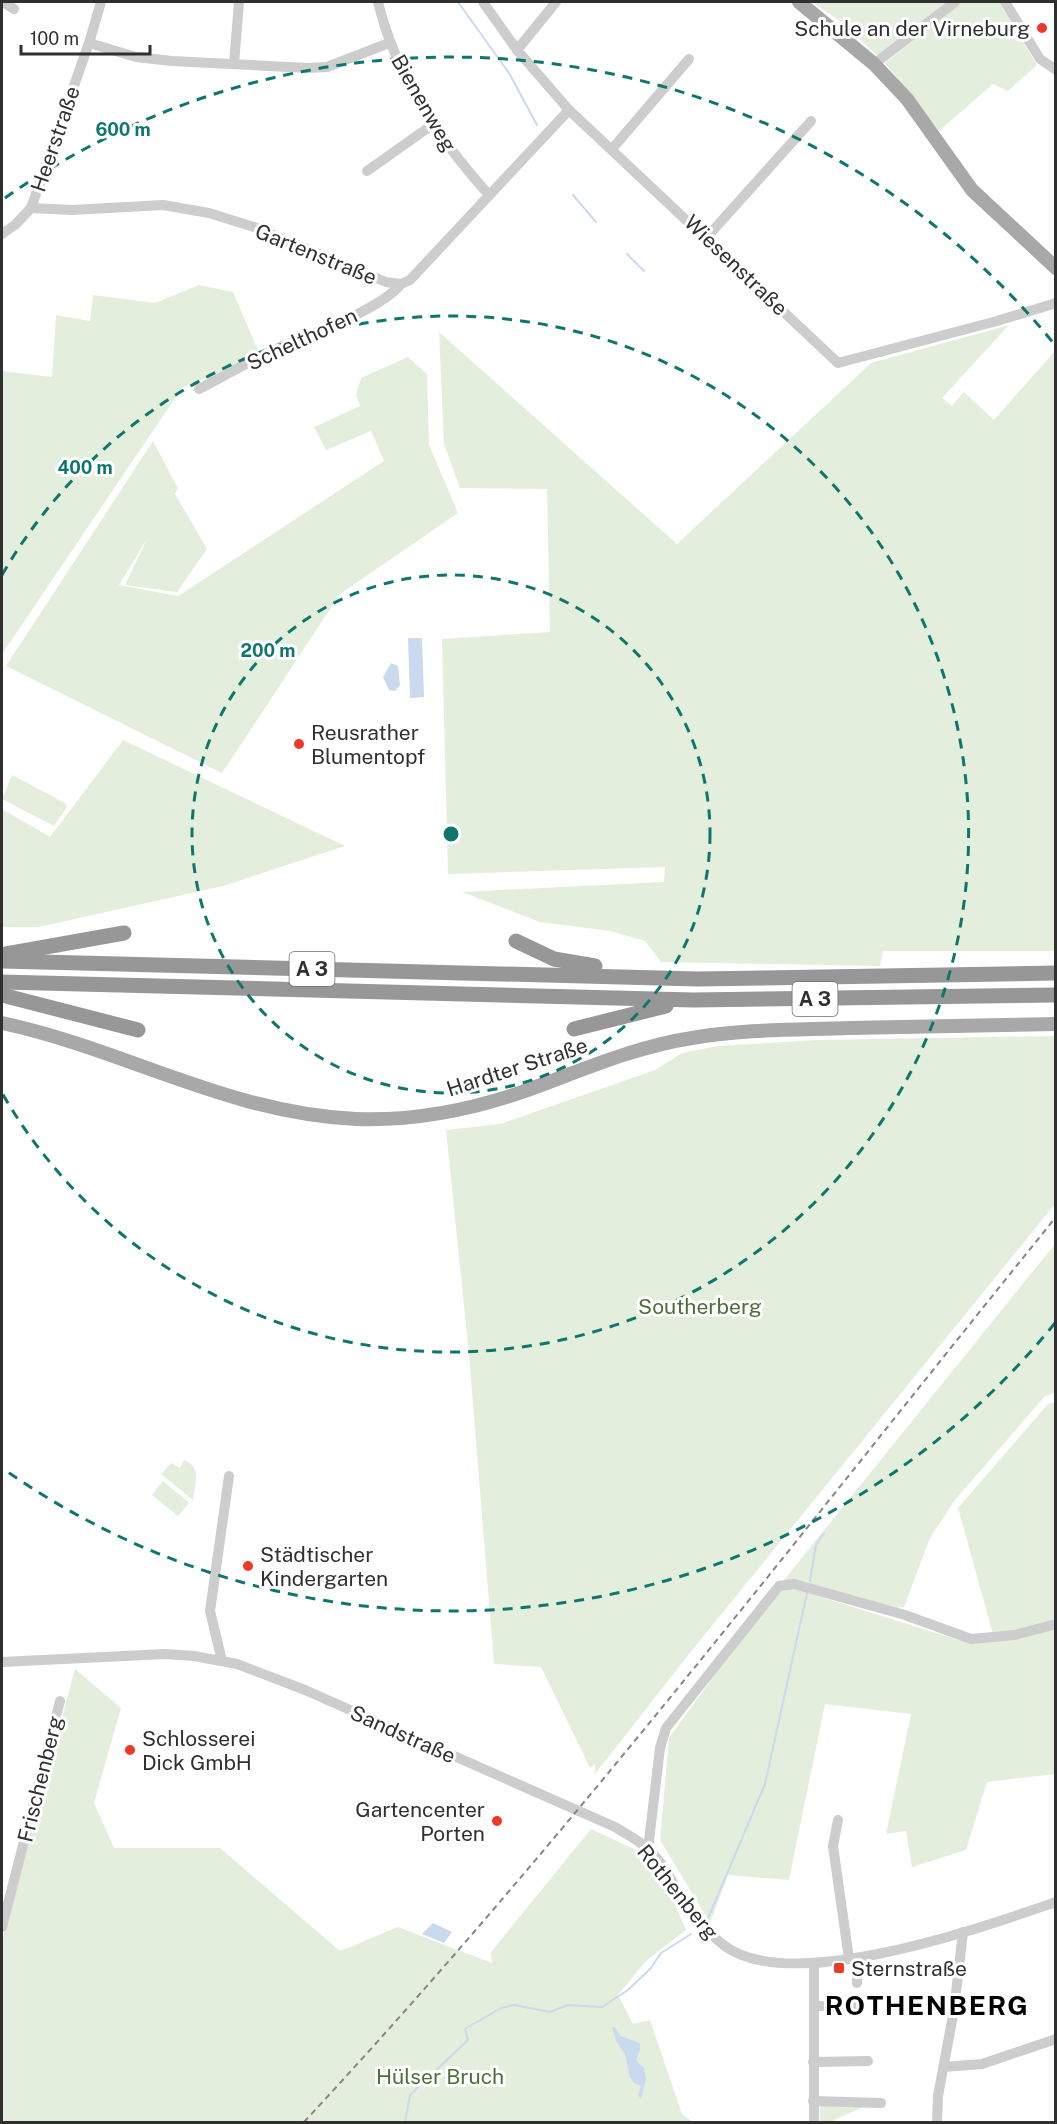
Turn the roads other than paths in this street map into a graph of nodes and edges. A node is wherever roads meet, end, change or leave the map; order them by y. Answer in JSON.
{"nodes":[{"id":1,"x":3,"y":2,"type":"edge"},
{"id":2,"x":101,"y":2,"type":"edge"},
{"id":3,"x":239,"y":2,"type":"edge"},
{"id":4,"x":378,"y":2,"type":"edge"},
{"id":5,"x":483,"y":2,"type":"edge"},
{"id":6,"x":556,"y":2,"type":"edge"},
{"id":7,"x":799,"y":2,"type":"edge"},
{"id":8,"x":955,"y":2,"type":"edge"},
{"id":9,"x":1005,"y":2,"type":"edge"},
{"id":10,"x":14,"y":9,"type":"dead end"},
{"id":11,"x":89,"y":43,"type":"junction"},
{"id":12,"x":389,"y":43,"type":"junction"},
{"id":13,"x":517,"y":50,"type":"junction"},
{"id":14,"x":689,"y":59,"type":"dead end"},
{"id":15,"x":234,"y":64,"type":"junction"},
{"id":16,"x":874,"y":64,"type":"junction"},
{"id":17,"x":1056,"y":70,"type":"edge"},
{"id":18,"x":569,"y":110,"type":"junction"},
{"id":19,"x":811,"y":121,"type":"dead end"},
{"id":20,"x":432,"y":125,"type":"junction"},
{"id":21,"x":612,"y":149,"type":"junction"},
{"id":22,"x":367,"y":171,"type":"dead end"},
{"id":23,"x":489,"y":195,"type":"junction"},
{"id":24,"x":31,"y":208,"type":"junction"},
{"id":25,"x":2,"y":234,"type":"edge"},
{"id":26,"x":707,"y":237,"type":"junction"},
{"id":27,"x":1056,"y":268,"type":"edge"},
{"id":28,"x":401,"y":284,"type":"junction"},
{"id":29,"x":1056,"y":303,"type":"edge"},
{"id":30,"x":199,"y":389,"type":"dead end"},
{"id":31,"x":124,"y":933,"type":"dead end"},
{"id":32,"x":516,"y":941,"type":"dead end"},
{"id":33,"x":2,"y":954,"type":"edge"},
{"id":34,"x":2,"y":961,"type":"edge"},
{"id":35,"x":1056,"y":973,"type":"edge"},
{"id":36,"x":623,"y":976,"type":"junction"},
{"id":37,"x":2,"y":982,"type":"edge"},
{"id":38,"x":2,"y":995,"type":"edge"},
{"id":39,"x":1056,"y":995,"type":"edge"},
{"id":40,"x":693,"y":1000,"type":"junction"},
{"id":41,"x":2,"y":1023,"type":"edge"},
{"id":42,"x":1056,"y":1024,"type":"edge"},
{"id":43,"x":574,"y":1029,"type":"dead end"},
{"id":44,"x":138,"y":1030,"type":"dead end"},
{"id":45,"x":229,"y":1476,"type":"dead end"},
{"id":46,"x":1056,"y":1624,"type":"edge"},
{"id":47,"x":222,"y":1661,"type":"junction"},
{"id":48,"x":2,"y":1662,"type":"edge"},
{"id":49,"x":60,"y":1701,"type":"dead end"},
{"id":50,"x":582,"y":1813,"type":"joint"},
{"id":51,"x":838,"y":1820,"type":"dead end"},
{"id":52,"x":648,"y":1849,"type":"junction"},
{"id":53,"x":1056,"y":1902,"type":"edge"},
{"id":54,"x":2,"y":1927,"type":"edge"},
{"id":55,"x":963,"y":1932,"type":"junction"},
{"id":56,"x":853,"y":1958,"type":"junction"},
{"id":57,"x":814,"y":1963,"type":"junction"},
{"id":58,"x":857,"y":1983,"type":"dead end"},
{"id":59,"x":853,"y":2006,"type":"dead end"},
{"id":60,"x":814,"y":2007,"type":"junction"},
{"id":61,"x":1056,"y":2039,"type":"edge"},
{"id":62,"x":868,"y":2061,"type":"dead end"},
{"id":63,"x":813,"y":2062,"type":"junction"},
{"id":64,"x":944,"y":2067,"type":"junction"},
{"id":65,"x":813,"y":2101,"type":"junction"},
{"id":66,"x":881,"y":2103,"type":"dead end"},
{"id":67,"x":814,"y":2122,"type":"edge"},
{"id":68,"x":936,"y":2122,"type":"edge"}],
"edges":[{"from":1,"to":10,"type":"street"},
{"from":2,"to":11,"type":"street","name":"Heerstraße"},
{"from":3,"to":15,"type":"street"},
{"from":4,"to":12,"type":"street","name":"Bienenweg"},
{"from":5,"to":13,"type":"street","name":"Wiesenstraße"},
{"from":6,"to":13,"type":"street"},
{"from":7,"to":16,"type":"main road"},
{"from":8,"to":16,"type":"street"},
{"from":9,"to":17,"type":"street"},
{"from":11,"to":15,"type":"street"},
{"from":11,"to":24,"type":"street","name":"Heerstraße"},
{"from":12,"to":15,"type":"street"},
{"from":12,"to":20,"type":"street","name":"Bienenweg"},
{"from":13,"to":18,"type":"street","name":"Wiesenstraße"},
{"from":14,"to":21,"type":"street"},
{"from":16,"to":27,"type":"main road"},
{"from":18,"to":21,"type":"street","name":"Wiesenstraße"},
{"from":18,"to":23,"type":"street","name":"Gartenstraße"},
{"from":19,"to":26,"type":"street"},
{"from":20,"to":22,"type":"street"},
{"from":20,"to":23,"type":"street","name":"Bienenweg"},
{"from":21,"to":26,"type":"street","name":"Wiesenstraße"},
{"from":23,"to":28,"type":"street","name":"Gartenstraße"},
{"from":24,"to":25,"type":"street"},
{"from":24,"to":28,"type":"street","name":"Gartenstraße"},
{"from":26,"to":29,"type":"street","name":"Wiesenstraße"},
{"from":28,"to":30,"type":"street","name":"Schelthofen"},
{"from":31,"to":33,"type":"highway"},
{"from":32,"to":36,"type":"highway"},
{"from":34,"to":36,"type":"highway","number":"A 3"},
{"from":35,"to":36,"type":"highway","number":"A 3"},
{"from":37,"to":40,"type":"highway","number":"A 3"},
{"from":38,"to":44,"type":"highway"},
{"from":39,"to":40,"type":"highway","number":"A 3"},
{"from":40,"to":43,"type":"highway"},
{"from":41,"to":42,"type":"main road","name":"Hardter Straße"},
{"from":45,"to":47,"type":"street"},
{"from":46,"to":52,"type":"street"},
{"from":47,"to":48,"type":"street","name":"Sandstraße"},
{"from":47,"to":50,"type":"street","name":"Sandstraße"},
{"from":49,"to":54,"type":"street","name":"Frischenberg"},
{"from":50,"to":52,"type":"street","name":"Rothenberg"},
{"from":51,"to":56,"type":"street"},
{"from":52,"to":57,"type":"street","name":"Rothenberg"},
{"from":53,"to":55,"type":"street","name":"Rothenberg"},
{"from":55,"to":56,"type":"street","name":"Rothenberg"},
{"from":55,"to":64,"type":"street"},
{"from":56,"to":57,"type":"street","name":"Rothenberg"},
{"from":56,"to":58,"type":"street"},
{"from":57,"to":60,"type":"street"},
{"from":59,"to":60,"type":"street"},
{"from":60,"to":63,"type":"street"},
{"from":61,"to":64,"type":"street"},
{"from":62,"to":63,"type":"street"},
{"from":63,"to":65,"type":"street"},
{"from":64,"to":68,"type":"street"},
{"from":65,"to":66,"type":"street"},
{"from":65,"to":67,"type":"street"}]}
